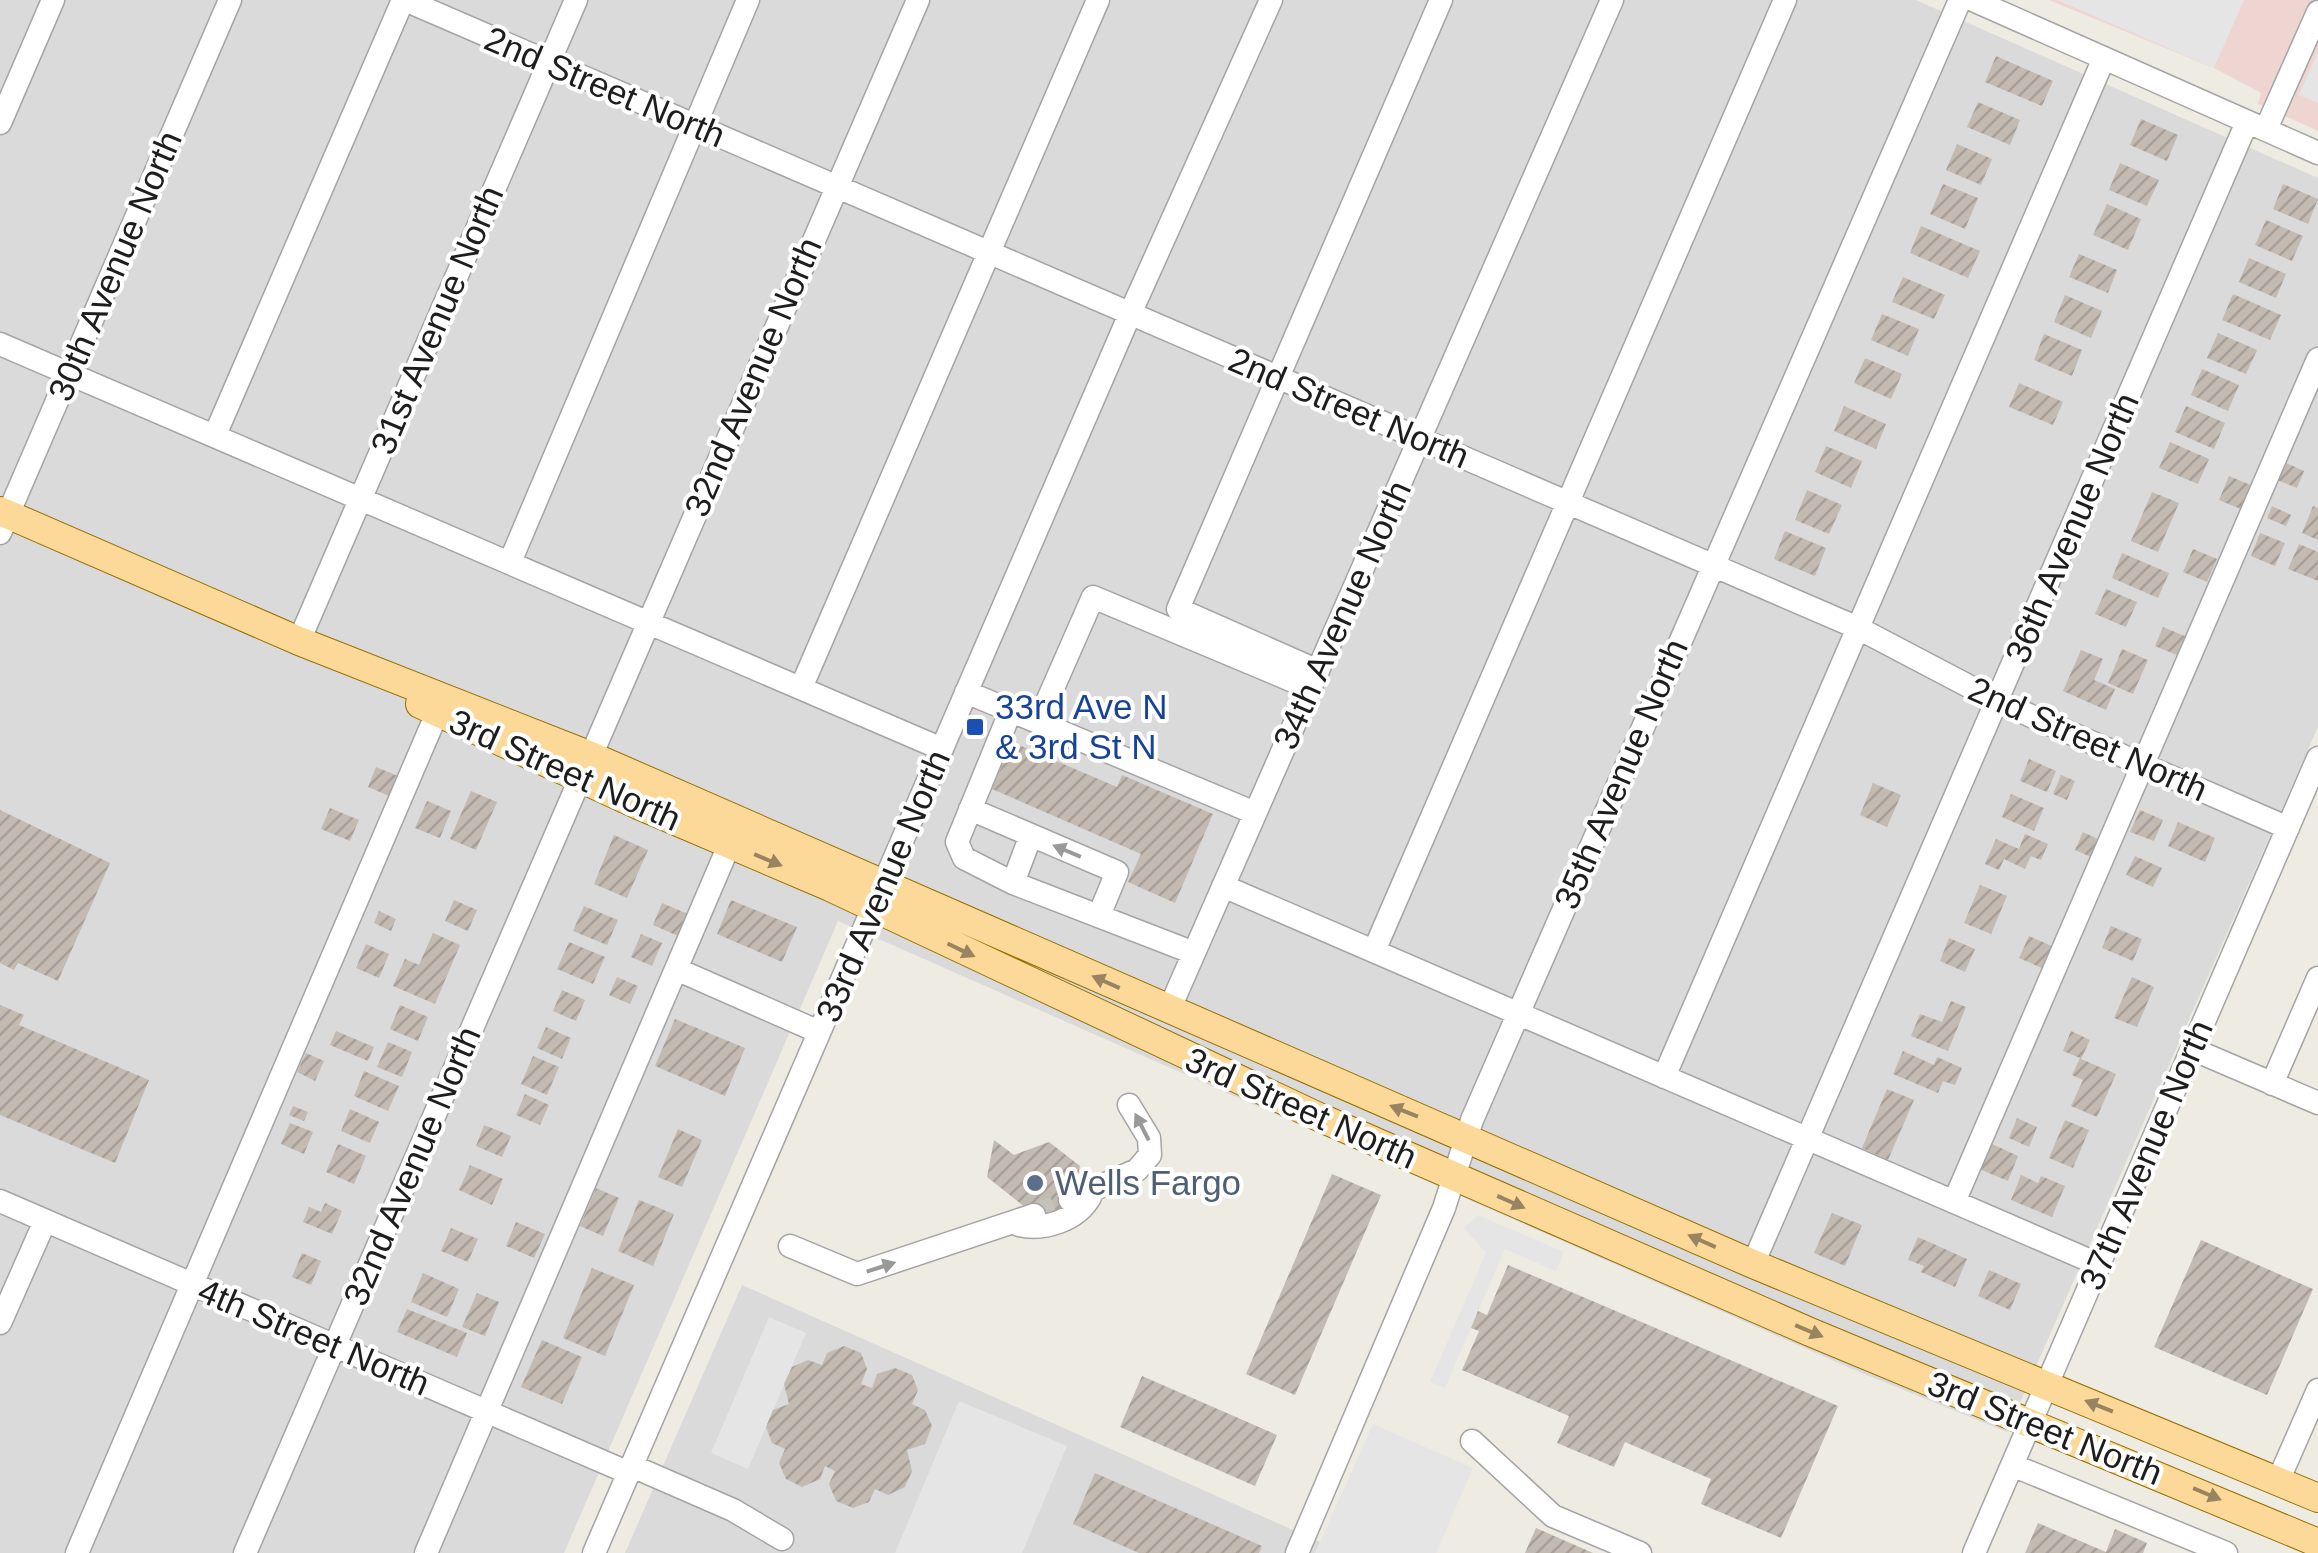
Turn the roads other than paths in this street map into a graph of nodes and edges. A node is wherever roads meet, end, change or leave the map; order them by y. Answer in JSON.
{"nodes":[{"id":1,"x":54,"y":0,"type":"edge"},
{"id":2,"x":230,"y":0,"type":"edge"},
{"id":3,"x":404,"y":0,"type":"edge"},
{"id":4,"x":576,"y":0,"type":"edge"},
{"id":5,"x":748,"y":0,"type":"edge"},
{"id":6,"x":918,"y":0,"type":"edge"},
{"id":7,"x":1098,"y":0,"type":"edge"},
{"id":8,"x":1271,"y":0,"type":"edge"},
{"id":9,"x":1442,"y":0,"type":"edge"},
{"id":10,"x":1612,"y":0,"type":"edge"},
{"id":11,"x":1785,"y":0,"type":"edge"},
{"id":12,"x":1960,"y":0,"type":"edge"},
{"id":13,"x":1973,"y":0,"type":"edge"},
{"id":14,"x":2318,"y":12,"type":"edge"},
{"id":15,"x":2104,"y":58,"type":"junction"},
{"id":16,"x":549,"y":62,"type":"junction"},
{"id":17,"x":0,"y":123,"type":"edge"},
{"id":18,"x":693,"y":125,"type":"junction"},
{"id":19,"x":2256,"y":125,"type":"junction"},
{"id":20,"x":2318,"y":153,"type":"edge"},
{"id":21,"x":836,"y":186,"type":"junction"},
{"id":22,"x":989,"y":252,"type":"junction"},
{"id":23,"x":1130,"y":314,"type":"junction"},
{"id":24,"x":0,"y":344,"type":"edge"},
{"id":25,"x":2318,"y":359,"type":"edge"},
{"id":26,"x":69,"y":372,"type":"junction"},
{"id":27,"x":1278,"y":378,"type":"junction"},
{"id":28,"x":216,"y":435,"type":"junction"},
{"id":29,"x":1420,"y":439,"type":"junction"},
{"id":30,"x":360,"y":498,"type":"junction"},
{"id":31,"x":1568,"y":503,"type":"junction"},
{"id":32,"x":3,"y":520,"type":"edge"},
{"id":33,"x":510,"y":562,"type":"junction"},
{"id":34,"x":1712,"y":565,"type":"junction"},
{"id":35,"x":648,"y":622,"type":"junction"},
{"id":36,"x":1858,"y":628,"type":"junction"},
{"id":37,"x":299,"y":641,"type":"junction"},
{"id":38,"x":1314,"y":679,"type":"junction"},
{"id":39,"x":800,"y":688,"type":"junction"},
{"id":40,"x":966,"y":692,"type":"junction"},
{"id":41,"x":1997,"y":701,"type":"junction"},
{"id":42,"x":1011,"y":710,"type":"junction"},
{"id":43,"x":438,"y":712,"type":"junction"},
{"id":44,"x":1039,"y":720,"type":"junction"},
{"id":45,"x":942,"y":749,"type":"junction"},
{"id":46,"x":2318,"y":758,"type":"edge"},
{"id":47,"x":2144,"y":763,"type":"junction"},
{"id":48,"x":586,"y":767,"type":"junction"},
{"id":49,"x":970,"y":809,"type":"junction"},
{"id":50,"x":1255,"y":813,"type":"junction"},
{"id":51,"x":2288,"y":828,"type":"junction"},
{"id":52,"x":1031,"y":835,"type":"junction"},
{"id":53,"x":730,"y":844,"type":"junction"},
{"id":54,"x":1013,"y":883,"type":"junction"},
{"id":55,"x":1223,"y":886,"type":"junction"},
{"id":56,"x":879,"y":897,"type":"junction"},
{"id":57,"x":1100,"y":912,"type":"junction"},
{"id":58,"x":1194,"y":952,"type":"junction"},
{"id":59,"x":1374,"y":952,"type":"junction"},
{"id":60,"x":676,"y":969,"type":"junction"},
{"id":61,"x":2318,"y":979,"type":"edge"},
{"id":62,"x":1169,"y":1010,"type":"junction"},
{"id":63,"x":1518,"y":1014,"type":"junction"},
{"id":64,"x":819,"y":1032,"type":"junction"},
{"id":65,"x":2192,"y":1049,"type":"junction"},
{"id":66,"x":1664,"y":1077,"type":"junction"},
{"id":67,"x":2272,"y":1084,"type":"junction"},
{"id":68,"x":2318,"y":1104,"type":"edge"},
{"id":69,"x":1129,"y":1105,"type":"dead end"},
{"id":70,"x":1465,"y":1136,"type":"junction"},
{"id":71,"x":1805,"y":1138,"type":"junction"},
{"id":72,"x":1456,"y":1178,"type":"junction"},
{"id":73,"x":1095,"y":1189,"type":"junction"},
{"id":74,"x":1070,"y":1200,"type":"tunnel mouth"},
{"id":75,"x":0,"y":1201,"type":"edge"},
{"id":76,"x":1954,"y":1202,"type":"junction"},
{"id":77,"x":1034,"y":1214,"type":"tunnel mouth"},
{"id":78,"x":45,"y":1221,"type":"junction"},
{"id":79,"x":1011,"y":1222,"type":"junction"},
{"id":80,"x":790,"y":1246,"type":"dead end"},
{"id":81,"x":1753,"y":1264,"type":"junction"},
{"id":82,"x":2100,"y":1265,"type":"junction"},
{"id":83,"x":192,"y":1284,"type":"junction"},
{"id":84,"x":0,"y":1323,"type":"edge"},
{"id":85,"x":335,"y":1346,"type":"junction"},
{"id":86,"x":2046,"y":1384,"type":"junction"},
{"id":87,"x":2318,"y":1390,"type":"edge"},
{"id":88,"x":488,"y":1412,"type":"junction"},
{"id":89,"x":2030,"y":1422,"type":"junction"},
{"id":90,"x":1472,"y":1441,"type":"dead end"},
{"id":91,"x":2012,"y":1465,"type":"junction"},
{"id":92,"x":630,"y":1469,"type":"junction"},
{"id":93,"x":2278,"y":1481,"type":"junction"},
{"id":94,"x":2318,"y":1498,"type":"edge"},
{"id":95,"x":782,"y":1539,"type":"dead end"},
{"id":96,"x":2318,"y":1543,"type":"edge"},
{"id":97,"x":77,"y":1553,"type":"edge"},
{"id":98,"x":245,"y":1553,"type":"edge"},
{"id":99,"x":426,"y":1553,"type":"edge"},
{"id":100,"x":594,"y":1553,"type":"edge"},
{"id":101,"x":1297,"y":1553,"type":"edge"},
{"id":102,"x":1640,"y":1553,"type":"edge"},
{"id":103,"x":1974,"y":1553,"type":"edge"},
{"id":104,"x":2226,"y":1553,"type":"edge"},
{"id":105,"x":2314,"y":1553,"type":"edge"}],
"edges":[{"from":1,"to":17,"type":"street"},
{"from":2,"to":26,"type":"street","name":"30th Avenue North"},
{"from":3,"to":16,"type":"street","name":"2nd Street North"},
{"from":3,"to":28,"type":"street"},
{"from":4,"to":16,"type":"street","name":"31st Avenue North"},
{"from":5,"to":18,"type":"street"},
{"from":6,"to":21,"type":"street","name":"32nd Avenue North"},
{"from":7,"to":22,"type":"street"},
{"from":8,"to":23,"type":"street","name":"33rd Avenue North"},
{"from":9,"to":27,"type":"street"},
{"from":10,"to":29,"type":"street","name":"34th Avenue North"},
{"from":11,"to":31,"type":"street"},
{"from":12,"to":34,"type":"street","name":"35th Avenue North"},
{"from":13,"to":15,"type":"street"},
{"from":14,"to":19,"type":"street","name":"36th Avenue North"},
{"from":15,"to":19,"type":"street"},
{"from":15,"to":36,"type":"street"},
{"from":16,"to":18,"type":"street","name":"2nd Street North"},
{"from":16,"to":30,"type":"street","name":"31st Avenue North"},
{"from":18,"to":21,"type":"street","name":"2nd Street North"},
{"from":18,"to":33,"type":"street"},
{"from":19,"to":20,"type":"street"},
{"from":19,"to":41,"type":"street","name":"36th Avenue North"},
{"from":21,"to":22,"type":"street","name":"2nd Street North"},
{"from":21,"to":35,"type":"street","name":"32nd Avenue North"},
{"from":22,"to":23,"type":"street","name":"2nd Street North"},
{"from":22,"to":39,"type":"street"},
{"from":23,"to":27,"type":"street","name":"2nd Street North"},
{"from":23,"to":40,"type":"street","name":"33rd Avenue North"},
{"from":24,"to":26,"type":"street"},
{"from":25,"to":47,"type":"street"},
{"from":26,"to":28,"type":"street"},
{"from":26,"to":32,"type":"street","name":"30th Avenue North"},
{"from":27,"to":29,"type":"street","name":"2nd Street North"},
{"from":27,"to":38,"type":"street"},
{"from":28,"to":30,"type":"street"},
{"from":29,"to":31,"type":"street","name":"2nd Street North"},
{"from":29,"to":38,"type":"street","name":"34th Avenue North"},
{"from":30,"to":33,"type":"street"},
{"from":30,"to":37,"type":"street","name":"31st Avenue North"},
{"from":31,"to":34,"type":"street","name":"2nd Street North"},
{"from":31,"to":59,"type":"street"},
{"from":32,"to":37,"type":"main road","name":"3rd Street North"},
{"from":33,"to":35,"type":"street"},
{"from":34,"to":36,"type":"street","name":"2nd Street North"},
{"from":34,"to":63,"type":"street","name":"35th Avenue North"},
{"from":35,"to":39,"type":"street"},
{"from":35,"to":48,"type":"street","name":"32nd Avenue North"},
{"from":36,"to":41,"type":"street","name":"2nd Street North"},
{"from":36,"to":66,"type":"street"},
{"from":37,"to":43,"type":"main road","name":"3rd Street North"},
{"from":37,"to":48,"type":"main road","name":"3rd Street North"},
{"from":38,"to":44,"type":"street"},
{"from":38,"to":50,"type":"street","name":"34th Avenue North"},
{"from":39,"to":45,"type":"street"},
{"from":40,"to":42,"type":"street"},
{"from":40,"to":45,"type":"street","name":"33rd Avenue North"},
{"from":41,"to":47,"type":"street","name":"2nd Street North"},
{"from":41,"to":71,"type":"street","name":"36th Avenue North"},
{"from":42,"to":44,"type":"street"},
{"from":42,"to":49,"type":"street"},
{"from":43,"to":48,"type":"main road","name":"3rd Street North"},
{"from":43,"to":83,"type":"street"},
{"from":44,"to":50,"type":"street"},
{"from":45,"to":56,"type":"street","name":"33rd Avenue North"},
{"from":46,"to":51,"type":"street","name":"37th Avenue North"},
{"from":47,"to":51,"type":"street","name":"2nd Street North"},
{"from":47,"to":76,"type":"street"},
{"from":48,"to":53,"type":"main road","name":"3rd Street North"},
{"from":48,"to":56,"type":"main road","name":"3rd Street North"},
{"from":48,"to":85,"type":"street","name":"32nd Avenue North"},
{"from":49,"to":52,"type":"street"},
{"from":49,"to":54,"type":"street"},
{"from":50,"to":55,"type":"street","name":"34th Avenue North"},
{"from":51,"to":65,"type":"street","name":"37th Avenue North"},
{"from":52,"to":54,"type":"street"},
{"from":57,"to":52,"type":"street","one_way":true},
{"from":53,"to":56,"type":"main road","name":"3rd Street North","one_way":true},
{"from":53,"to":60,"type":"street"},
{"from":54,"to":57,"type":"street"},
{"from":55,"to":58,"type":"street","name":"34th Avenue North"},
{"from":55,"to":59,"type":"street"},
{"from":62,"to":56,"type":"main road","name":"3rd Street North","one_way":true},
{"from":56,"to":64,"type":"street","name":"33rd Avenue North"},
{"from":56,"to":72,"type":"main road","name":"3rd Street North","one_way":true},
{"from":57,"to":58,"type":"street"},
{"from":58,"to":62,"type":"street","name":"34th Avenue North"},
{"from":59,"to":63,"type":"street"},
{"from":60,"to":64,"type":"street"},
{"from":60,"to":88,"type":"street"},
{"from":61,"to":67,"type":"street"},
{"from":70,"to":62,"type":"main road","name":"3rd Street North","one_way":true},
{"from":63,"to":66,"type":"street"},
{"from":63,"to":70,"type":"street","name":"35th Avenue North"},
{"from":64,"to":92,"type":"street","name":"33rd Avenue North"},
{"from":65,"to":67,"type":"street"},
{"from":65,"to":82,"type":"street","name":"37th Avenue North"},
{"from":66,"to":71,"type":"street"},
{"from":67,"to":68,"type":"street"},
{"from":73,"to":69,"type":"street","one_way":true},
{"from":70,"to":72,"type":"street","name":"35th Avenue North"},
{"from":81,"to":70,"type":"main road","name":"3rd Street North","one_way":true},
{"from":71,"to":76,"type":"street"},
{"from":71,"to":81,"type":"street","name":"36th Avenue North"},
{"from":72,"to":89,"type":"main road","name":"3rd Street North","one_way":true},
{"from":72,"to":101,"type":"street","name":"35th Avenue North"},
{"from":73,"to":74,"type":"street"},
{"from":73,"to":79,"type":"street"},
{"from":75,"to":78,"type":"street","name":"4th Street North"},
{"from":76,"to":82,"type":"street"},
{"from":77,"to":79,"type":"street"},
{"from":78,"to":83,"type":"street","name":"4th Street North"},
{"from":78,"to":84,"type":"street"},
{"from":80,"to":79,"type":"street","one_way":true},
{"from":81,"to":86,"type":"main road","name":"3rd Street North"},
{"from":82,"to":86,"type":"street","name":"37th Avenue North"},
{"from":83,"to":85,"type":"street","name":"4th Street North"},
{"from":83,"to":97,"type":"street"},
{"from":85,"to":88,"type":"street","name":"4th Street North"},
{"from":85,"to":98,"type":"street","name":"32nd Avenue North"},
{"from":86,"to":89,"type":"street","name":"37th Avenue North"},
{"from":93,"to":86,"type":"main road","name":"3rd Street North","one_way":true},
{"from":87,"to":93,"type":"street"},
{"from":88,"to":92,"type":"street","name":"4th Street North"},
{"from":88,"to":99,"type":"street"},
{"from":89,"to":91,"type":"street","name":"37th Avenue North"},
{"from":89,"to":96,"type":"main road","name":"3rd Street North","one_way":true},
{"from":90,"to":102,"type":"street"},
{"from":91,"to":103,"type":"street","name":"37th Avenue North"},
{"from":91,"to":104,"type":"street"},
{"from":92,"to":95,"type":"street","name":"4th Street North"},
{"from":92,"to":100,"type":"street","name":"33rd Avenue North"},
{"from":93,"to":94,"type":"main road","name":"3rd Street North"},
{"from":96,"to":105,"type":"street"}]}
